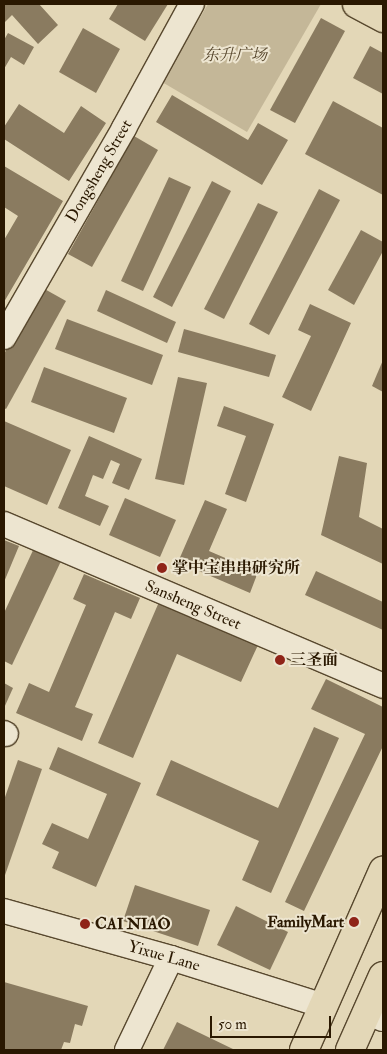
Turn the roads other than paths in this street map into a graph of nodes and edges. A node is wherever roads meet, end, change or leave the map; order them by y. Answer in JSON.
{"nodes":[{"id":1,"x":192,"y":4,"type":"edge"},
{"id":2,"x":358,"y":4,"type":"edge"},
{"id":3,"x":383,"y":18,"type":"edge"},
{"id":4,"x":4,"y":337,"type":"edge"},
{"id":5,"x":4,"y":524,"type":"edge"},
{"id":6,"x":383,"y":686,"type":"edge"},
{"id":7,"x":383,"y":871,"type":"edge"},
{"id":8,"x":4,"y":911,"type":"edge"},
{"id":9,"x":171,"y":958,"type":"junction"},
{"id":10,"x":383,"y":976,"type":"edge"},
{"id":11,"x":324,"y":1006,"type":"junction"},
{"id":12,"x":375,"y":1015,"type":"edge"},
{"id":13,"x":127,"y":1050,"type":"edge"},
{"id":14,"x":304,"y":1050,"type":"edge"},
{"id":15,"x":350,"y":1050,"type":"edge"}],
"edges":[{"from":1,"to":4,"type":"street","name":"Dongsheng Street"},
{"from":2,"to":3,"type":"main road"},
{"from":5,"to":6,"type":"street","name":"Sansheng Street"},
{"from":7,"to":11,"type":"main road"},
{"from":8,"to":9,"type":"street","name":"Yixue Lane"},
{"from":9,"to":11,"type":"street","name":"Yixue Lane"},
{"from":9,"to":13,"type":"street"},
{"from":10,"to":12,"type":"main road"},
{"from":11,"to":14,"type":"main road"},
{"from":12,"to":15,"type":"main road"}]}
